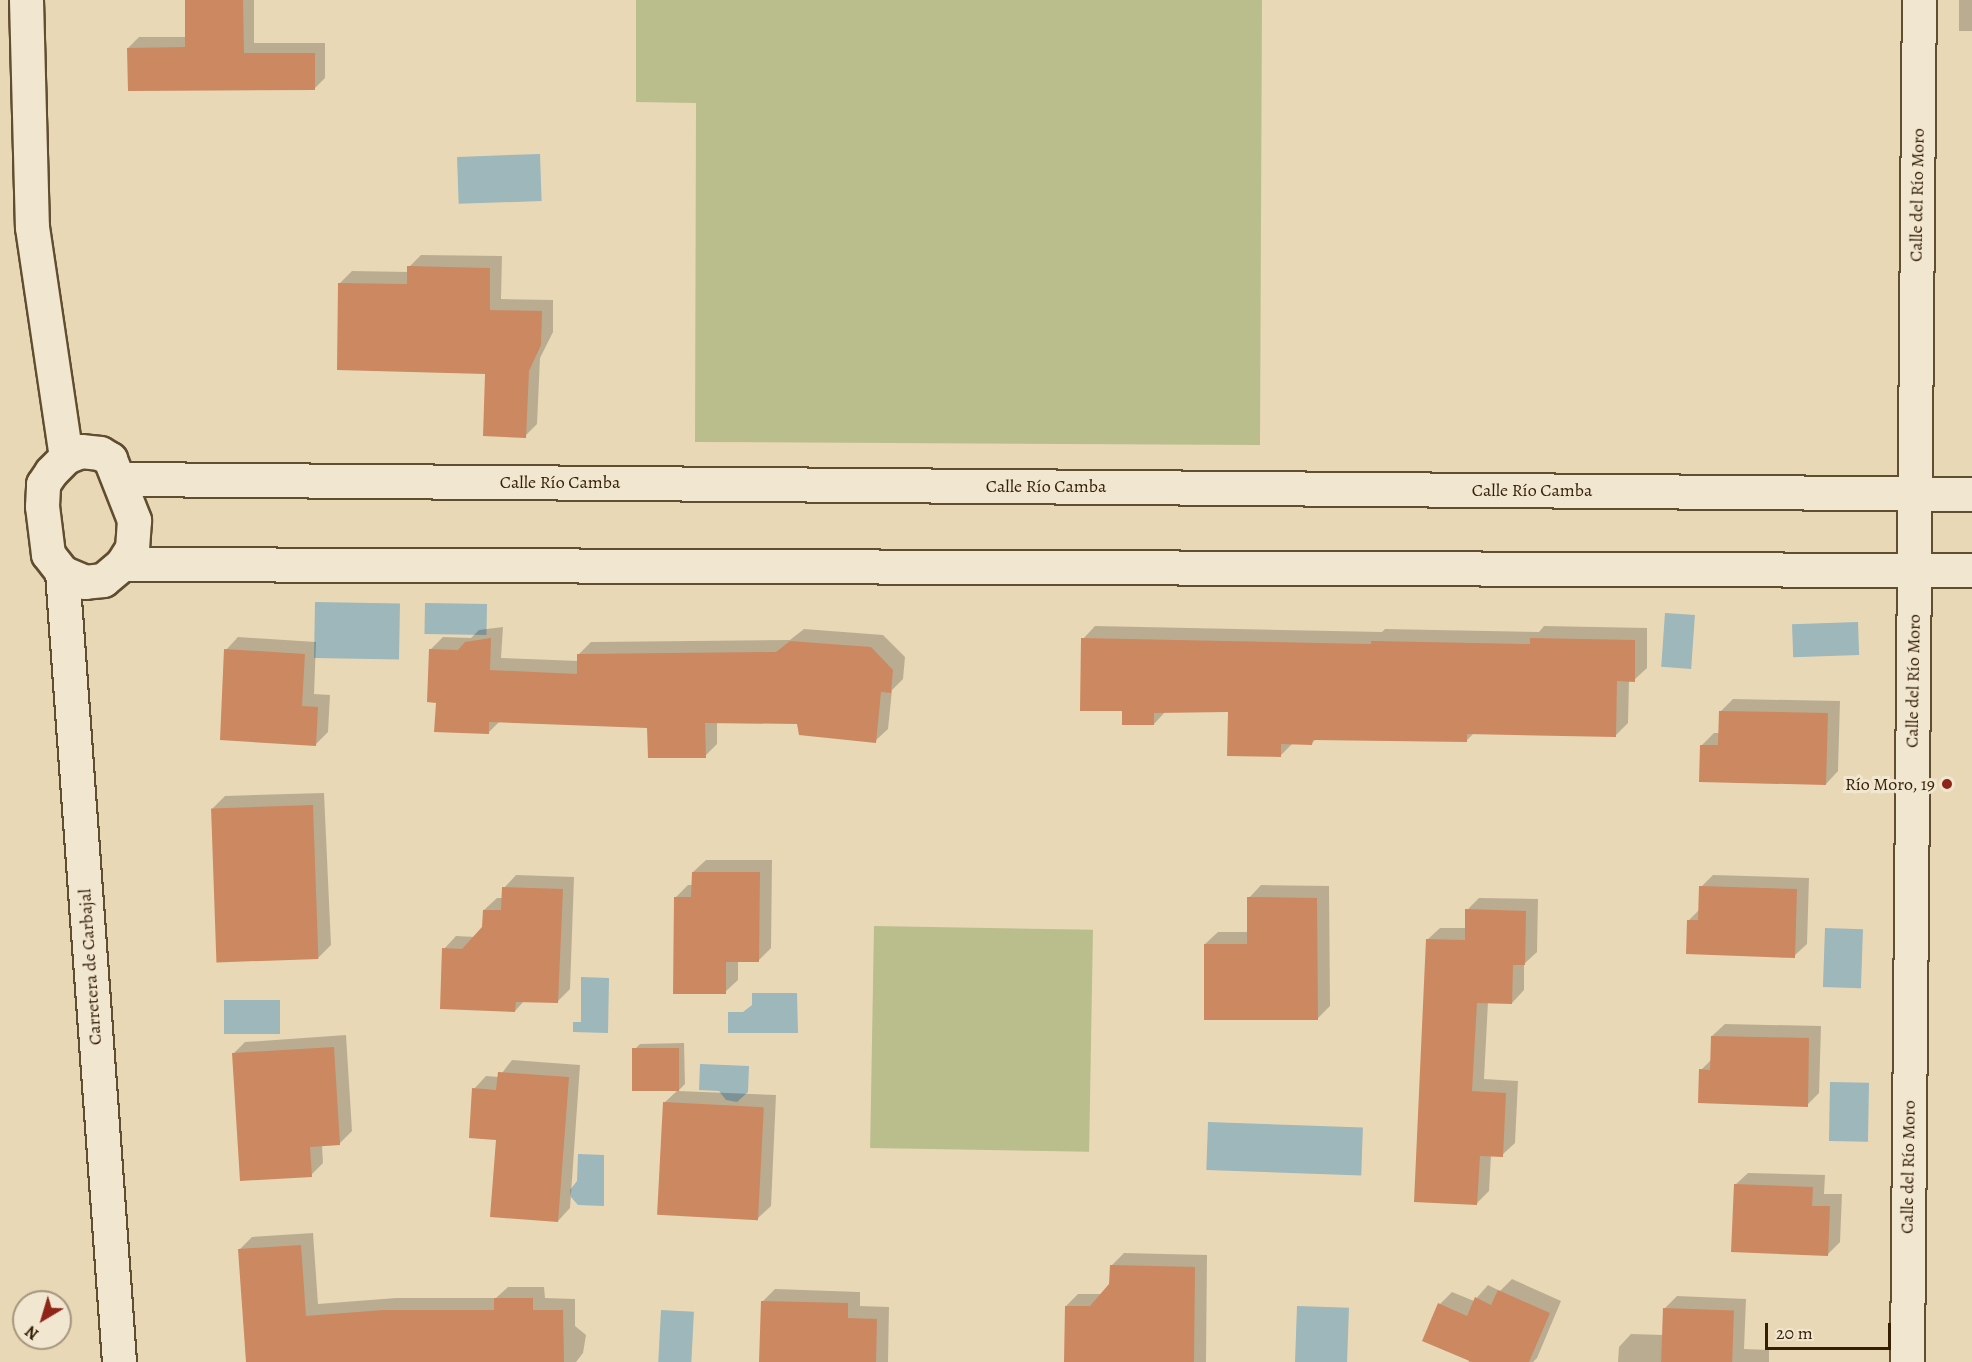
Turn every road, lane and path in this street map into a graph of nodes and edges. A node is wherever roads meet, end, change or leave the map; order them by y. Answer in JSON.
{"nodes":[{"id":1,"x":26,"y":0,"type":"edge"},
{"id":2,"x":1919,"y":0,"type":"edge"},
{"id":3,"x":66,"y":457,"type":"junction"},
{"id":4,"x":121,"y":479,"type":"junction"},
{"id":5,"x":1916,"y":493,"type":"junction"},
{"id":6,"x":1972,"y":494,"type":"edge"},
{"id":7,"x":122,"y":564,"type":"junction"},
{"id":8,"x":1913,"y":568,"type":"junction"},
{"id":9,"x":1972,"y":570,"type":"edge"},
{"id":10,"x":62,"y":572,"type":"junction"},
{"id":11,"x":119,"y":1362,"type":"edge"},
{"id":12,"x":1907,"y":1362,"type":"edge"}],
"edges":[{"from":1,"to":3,"type":"street"},
{"from":2,"to":5,"type":"street","name":"Calle del Río Moro"},
{"from":3,"to":4,"type":"street"},
{"from":3,"to":10,"type":"street"},
{"from":4,"to":5,"type":"street","name":"Calle Río Camba"},
{"from":4,"to":7,"type":"street"},
{"from":5,"to":6,"type":"street","name":"Calle Río Camba"},
{"from":5,"to":8,"type":"street","name":"Calle del Río Moro"},
{"from":7,"to":8,"type":"street"},
{"from":7,"to":10,"type":"street"},
{"from":8,"to":9,"type":"street"},
{"from":8,"to":12,"type":"street","name":"Calle del Río Moro"},
{"from":10,"to":11,"type":"street","name":"Carretera de Carbajal"}]}
